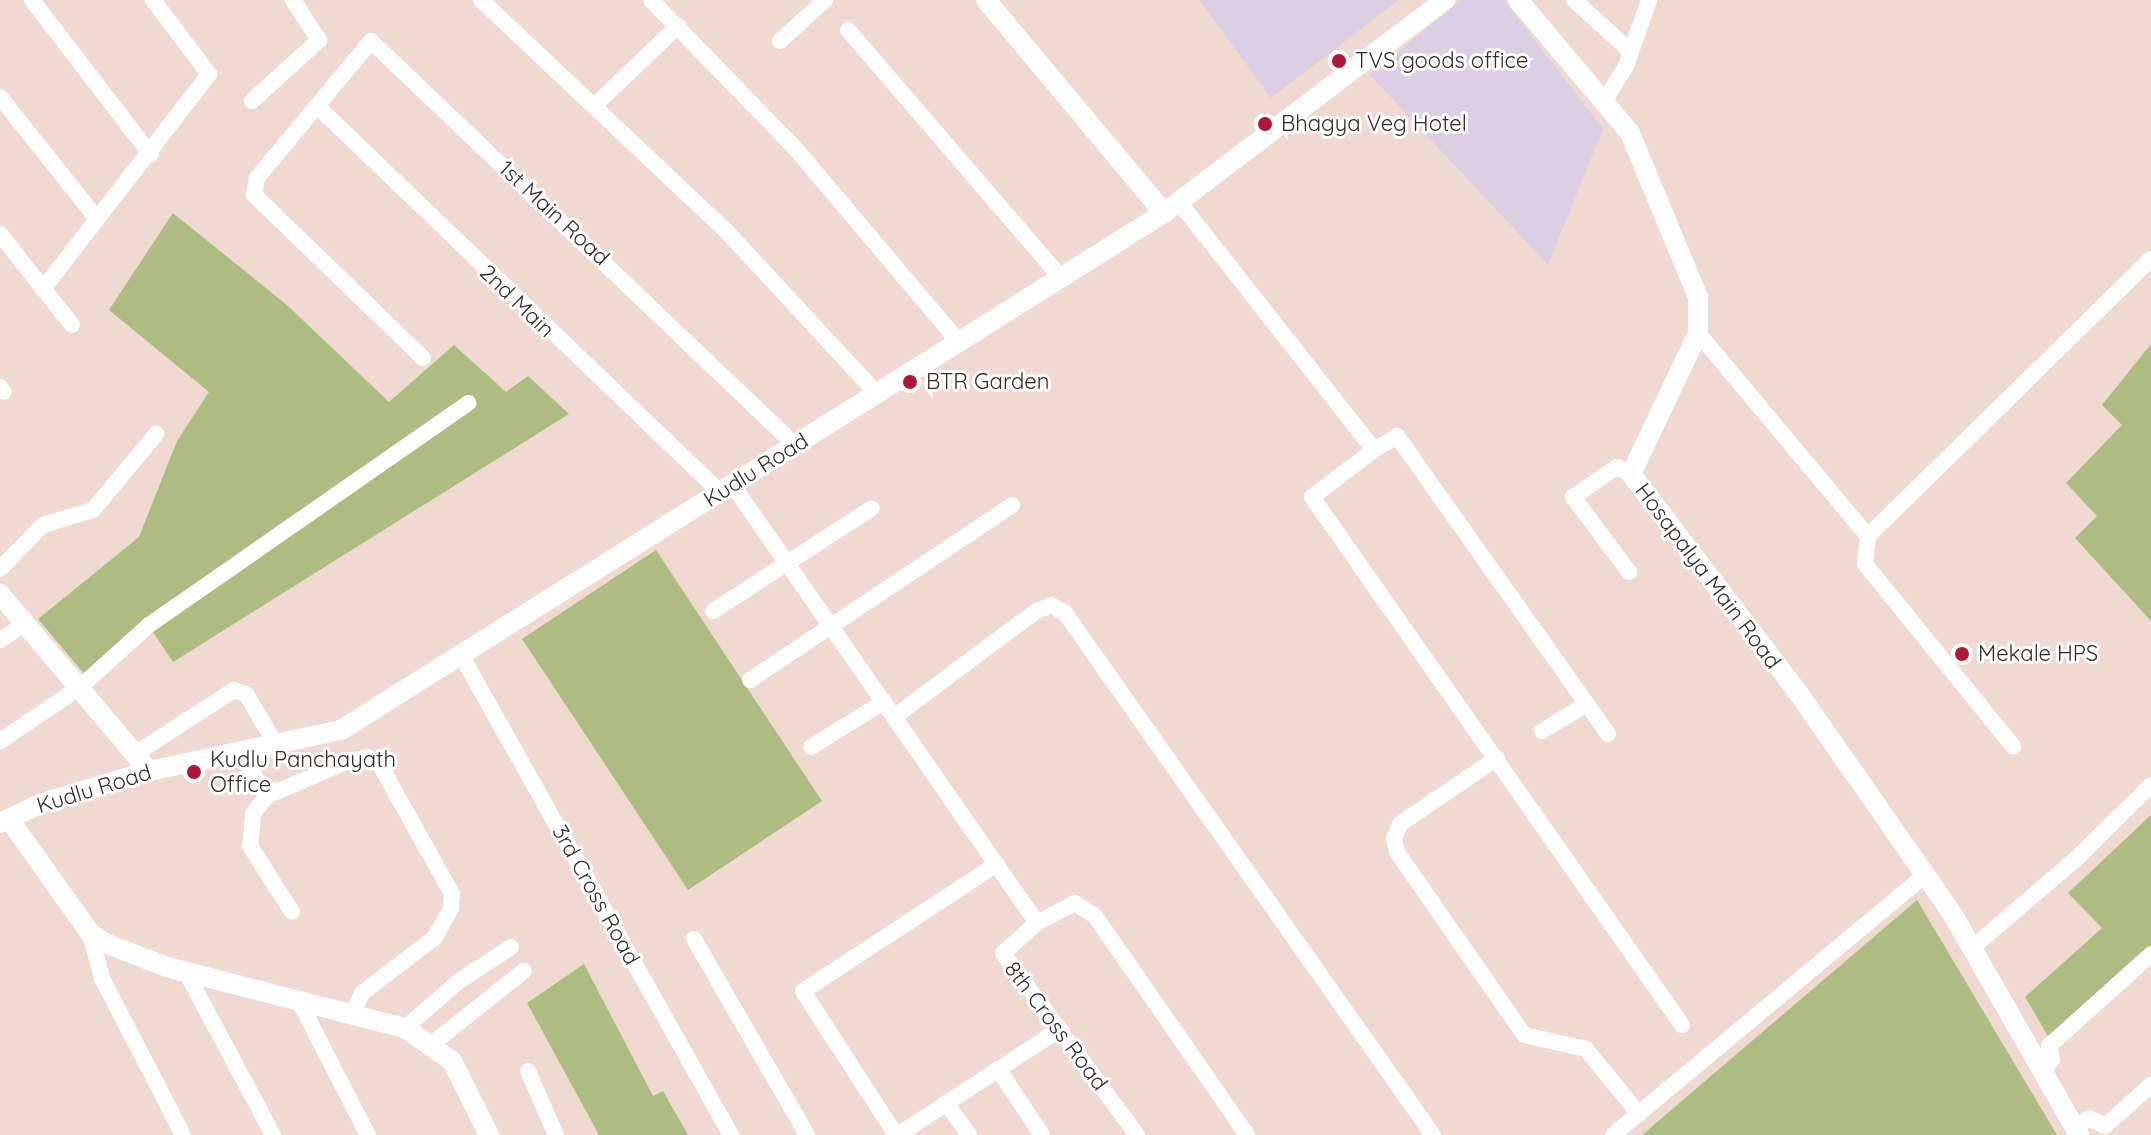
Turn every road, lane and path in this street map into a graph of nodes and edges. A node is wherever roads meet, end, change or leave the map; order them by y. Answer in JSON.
{"nodes":[{"id":1,"x":32,"y":0,"type":"edge"},
{"id":2,"x":153,"y":0,"type":"edge"},
{"id":3,"x":293,"y":0,"type":"edge"},
{"id":4,"x":481,"y":0,"type":"edge"},
{"id":5,"x":651,"y":0,"type":"edge"},
{"id":6,"x":825,"y":0,"type":"edge"},
{"id":7,"x":986,"y":0,"type":"edge"},
{"id":8,"x":1445,"y":0,"type":"edge"},
{"id":9,"x":1518,"y":0,"type":"edge"},
{"id":10,"x":1574,"y":0,"type":"edge"},
{"id":11,"x":1649,"y":0,"type":"edge"},
{"id":12,"x":678,"y":26,"type":"junction"},
{"id":13,"x":848,"y":30,"type":"dead end"},
{"id":14,"x":780,"y":41,"type":"dead end"},
{"id":15,"x":1628,"y":49,"type":"junction"},
{"id":16,"x":0,"y":97,"type":"edge"},
{"id":17,"x":252,"y":101,"type":"dead end"},
{"id":18,"x":1604,"y":102,"type":"junction"},
{"id":19,"x":595,"y":105,"type":"junction"},
{"id":20,"x":317,"y":106,"type":"junction"},
{"id":21,"x":151,"y":155,"type":"junction"},
{"id":22,"x":1172,"y":208,"type":"junction"},
{"id":23,"x":97,"y":219,"type":"junction"},
{"id":24,"x":0,"y":234,"type":"edge"},
{"id":25,"x":2151,"y":259,"type":"edge"},
{"id":26,"x":1061,"y":278,"type":"junction"},
{"id":27,"x":43,"y":289,"type":"junction"},
{"id":28,"x":72,"y":325,"type":"dead end"},
{"id":29,"x":1698,"y":333,"type":"junction"},
{"id":30,"x":959,"y":342,"type":"junction"},
{"id":31,"x":423,"y":358,"type":"dead end"},
{"id":32,"x":877,"y":394,"type":"junction"},
{"id":33,"x":469,"y":403,"type":"dead end"},
{"id":34,"x":156,"y":434,"type":"dead end"},
{"id":35,"x":795,"y":445,"type":"junction"},
{"id":36,"x":1374,"y":450,"type":"junction"},
{"id":37,"x":1631,"y":474,"type":"junction"},
{"id":38,"x":726,"y":488,"type":"junction"},
{"id":39,"x":1012,"y":505,"type":"dead end"},
{"id":40,"x":872,"y":508,"type":"dead end"},
{"id":41,"x":1868,"y":536,"type":"junction"},
{"id":42,"x":787,"y":563,"type":"junction"},
{"id":43,"x":0,"y":569,"type":"edge"},
{"id":44,"x":1629,"y":572,"type":"dead end"},
{"id":45,"x":0,"y":594,"type":"edge"},
{"id":46,"x":713,"y":611,"type":"dead end"},
{"id":47,"x":25,"y":624,"type":"junction"},
{"id":48,"x":831,"y":626,"type":"junction"},
{"id":49,"x":0,"y":640,"type":"edge"},
{"id":50,"x":461,"y":655,"type":"junction"},
{"id":51,"x":750,"y":680,"type":"dead end"},
{"id":52,"x":79,"y":688,"type":"junction"},
{"id":53,"x":884,"y":702,"type":"junction"},
{"id":54,"x":1587,"y":704,"type":"junction"},
{"id":55,"x":894,"y":717,"type":"junction"},
{"id":56,"x":1542,"y":731,"type":"dead end"},
{"id":57,"x":1608,"y":734,"type":"dead end"},
{"id":58,"x":0,"y":741,"type":"edge"},
{"id":59,"x":276,"y":745,"type":"junction"},
{"id":60,"x":2013,"y":746,"type":"dead end"},
{"id":61,"x":811,"y":747,"type":"dead end"},
{"id":62,"x":239,"y":751,"type":"junction"},
{"id":63,"x":135,"y":754,"type":"junction"},
{"id":64,"x":1497,"y":758,"type":"junction"},
{"id":65,"x":149,"y":771,"type":"junction"},
{"id":66,"x":2151,"y":785,"type":"edge"},
{"id":67,"x":267,"y":796,"type":"junction"},
{"id":68,"x":4,"y":821,"type":"edge"},
{"id":69,"x":997,"y":864,"type":"junction"},
{"id":70,"x":1925,"y":875,"type":"junction"},
{"id":71,"x":292,"y":912,"type":"dead end"},
{"id":72,"x":1037,"y":923,"type":"junction"},
{"id":73,"x":90,"y":933,"type":"junction"},
{"id":74,"x":694,"y":939,"type":"dead end"},
{"id":75,"x":511,"y":947,"type":"dead end"},
{"id":76,"x":1972,"y":948,"type":"junction"},
{"id":77,"x":2151,"y":954,"type":"edge"},
{"id":78,"x":524,"y":971,"type":"dead end"},
{"id":79,"x":186,"y":972,"type":"junction"},
{"id":80,"x":298,"y":999,"type":"junction"},
{"id":81,"x":353,"y":1012,"type":"junction"},
{"id":82,"x":1682,"y":1025,"type":"dead end"},
{"id":83,"x":405,"y":1028,"type":"junction"},
{"id":84,"x":1060,"y":1029,"type":"junction"},
{"id":85,"x":433,"y":1043,"type":"junction"},
{"id":86,"x":998,"y":1069,"type":"junction"},
{"id":87,"x":2042,"y":1070,"type":"junction"},
{"id":88,"x":528,"y":1071,"type":"dead end"},
{"id":89,"x":2151,"y":1085,"type":"edge"},
{"id":90,"x":946,"y":1103,"type":"junction"},
{"id":91,"x":1639,"y":1114,"type":"junction"},
{"id":92,"x":2077,"y":1132,"type":"edge"},
{"id":93,"x":183,"y":1135,"type":"edge"},
{"id":94,"x":273,"y":1135,"type":"edge"},
{"id":95,"x":368,"y":1135,"type":"edge"},
{"id":96,"x":489,"y":1135,"type":"edge"},
{"id":97,"x":556,"y":1135,"type":"edge"},
{"id":98,"x":731,"y":1135,"type":"edge"},
{"id":99,"x":807,"y":1135,"type":"edge"},
{"id":100,"x":897,"y":1135,"type":"edge"},
{"id":101,"x":969,"y":1135,"type":"edge"},
{"id":102,"x":1042,"y":1135,"type":"edge"},
{"id":103,"x":1137,"y":1135,"type":"edge"},
{"id":104,"x":1247,"y":1135,"type":"edge"},
{"id":105,"x":1433,"y":1135,"type":"edge"},
{"id":106,"x":1613,"y":1135,"type":"edge"}],
"edges":[{"from":1,"to":21,"type":"street"},
{"from":2,"to":21,"type":"street"},
{"from":3,"to":17,"type":"street"},
{"from":4,"to":19,"type":"street"},
{"from":5,"to":12,"type":"street"},
{"from":6,"to":14,"type":"street"},
{"from":7,"to":22,"type":"street"},
{"from":8,"to":22,"type":"street","name":"Kudlu Road"},
{"from":9,"to":18,"type":"street","name":"Hosapalya Main Road"},
{"from":10,"to":15,"type":"street"},
{"from":11,"to":15,"type":"street"},
{"from":12,"to":19,"type":"street"},
{"from":12,"to":30,"type":"street"},
{"from":13,"to":26,"type":"street"},
{"from":15,"to":18,"type":"street"},
{"from":16,"to":23,"type":"street"},
{"from":18,"to":29,"type":"street","name":"Hosapalya Main Road"},
{"from":19,"to":32,"type":"street"},
{"from":20,"to":31,"type":"street"},
{"from":20,"to":35,"type":"street","name":"1st Main Road"},
{"from":20,"to":38,"type":"street","name":"2nd Main"},
{"from":21,"to":23,"type":"street"},
{"from":22,"to":26,"type":"street","name":"Kudlu Road"},
{"from":22,"to":36,"type":"street"},
{"from":23,"to":27,"type":"street"},
{"from":24,"to":27,"type":"street"},
{"from":25,"to":41,"type":"street"},
{"from":26,"to":30,"type":"street","name":"Kudlu Road"},
{"from":27,"to":28,"type":"street"},
{"from":29,"to":37,"type":"street","name":"Hosapalya Main Road"},
{"from":29,"to":41,"type":"street"},
{"from":30,"to":32,"type":"street","name":"Kudlu Road"},
{"from":32,"to":35,"type":"street","name":"Kudlu Road"},
{"from":33,"to":52,"type":"street"},
{"from":34,"to":43,"type":"street"},
{"from":35,"to":38,"type":"street","name":"Kudlu Road"},
{"from":36,"to":54,"type":"street"},
{"from":36,"to":64,"type":"street"},
{"from":37,"to":44,"type":"street"},
{"from":37,"to":70,"type":"street","name":"Hosapalya Main Road"},
{"from":38,"to":42,"type":"street","name":"2nd Main"},
{"from":38,"to":50,"type":"street","name":"Kudlu Road"},
{"from":39,"to":48,"type":"street"},
{"from":40,"to":42,"type":"street"},
{"from":41,"to":60,"type":"street"},
{"from":42,"to":46,"type":"street"},
{"from":42,"to":48,"type":"street","name":"2nd Main"},
{"from":45,"to":47,"type":"street"},
{"from":47,"to":49,"type":"street"},
{"from":47,"to":52,"type":"street"},
{"from":48,"to":51,"type":"street"},
{"from":48,"to":53,"type":"street","name":"2nd Main"},
{"from":50,"to":59,"type":"street","name":"Kudlu Road"},
{"from":50,"to":98,"type":"street","name":"3rd Cross Road"},
{"from":52,"to":58,"type":"street"},
{"from":52,"to":63,"type":"street"},
{"from":53,"to":55,"type":"street","name":"2nd Main"},
{"from":53,"to":61,"type":"street"},
{"from":54,"to":56,"type":"street"},
{"from":54,"to":57,"type":"street"},
{"from":55,"to":69,"type":"street","name":"2nd Main"},
{"from":55,"to":105,"type":"street"},
{"from":59,"to":62,"type":"street","name":"Kudlu Road"},
{"from":59,"to":63,"type":"street"},
{"from":62,"to":65,"type":"street","name":"Kudlu Road"},
{"from":62,"to":67,"type":"street"},
{"from":63,"to":65,"type":"street"},
{"from":64,"to":82,"type":"street"},
{"from":64,"to":91,"type":"street"},
{"from":65,"to":68,"type":"street","name":"Kudlu Road"},
{"from":66,"to":76,"type":"street"},
{"from":67,"to":71,"type":"street"},
{"from":67,"to":81,"type":"street"},
{"from":68,"to":73,"type":"street","name":"Kudlu Road"},
{"from":69,"to":72,"type":"street","name":"2nd Main"},
{"from":69,"to":100,"type":"street"},
{"from":70,"to":76,"type":"street","name":"Hosapalya Main Road"},
{"from":70,"to":91,"type":"street"},
{"from":72,"to":84,"type":"street","name":"8th Cross Road"},
{"from":72,"to":104,"type":"street"},
{"from":73,"to":79,"type":"street","name":"Kudlu Road"},
{"from":73,"to":93,"type":"street"},
{"from":74,"to":99,"type":"street"},
{"from":75,"to":83,"type":"street"},
{"from":76,"to":87,"type":"street","name":"Hosapalya Main Road"},
{"from":77,"to":87,"type":"street"},
{"from":78,"to":85,"type":"street"},
{"from":79,"to":80,"type":"street","name":"Kudlu Road"},
{"from":79,"to":94,"type":"street"},
{"from":80,"to":81,"type":"street","name":"Kudlu Road"},
{"from":80,"to":95,"type":"street"},
{"from":81,"to":83,"type":"street","name":"Kudlu Road"},
{"from":83,"to":85,"type":"street","name":"Kudlu Road"},
{"from":84,"to":86,"type":"street"},
{"from":84,"to":103,"type":"street","name":"8th Cross Road"},
{"from":85,"to":96,"type":"street","name":"Kudlu Road"},
{"from":86,"to":90,"type":"street"},
{"from":86,"to":102,"type":"street"},
{"from":87,"to":92,"type":"street","name":"Hosapalya Main Road"},
{"from":88,"to":97,"type":"street"},
{"from":89,"to":92,"type":"street"},
{"from":90,"to":100,"type":"street"},
{"from":90,"to":101,"type":"street"},
{"from":91,"to":106,"type":"street"}]}
